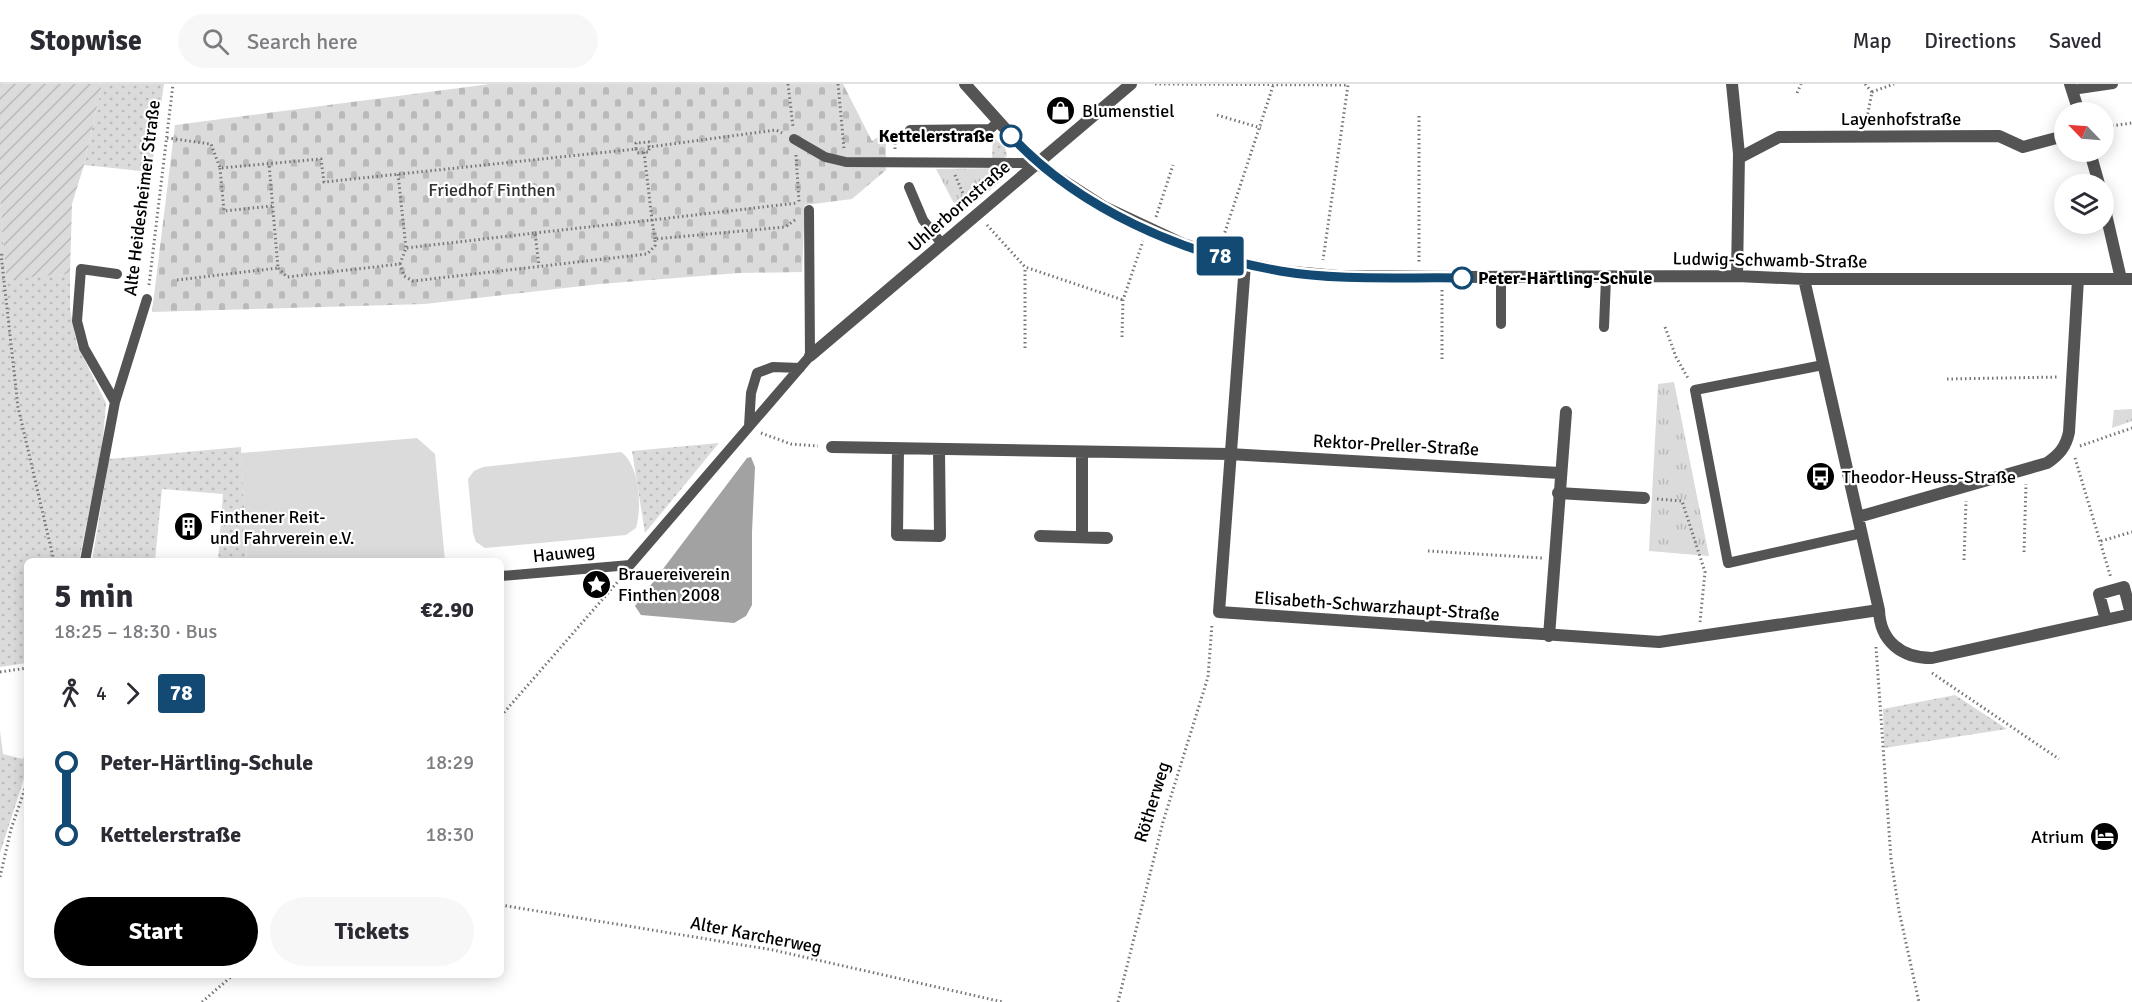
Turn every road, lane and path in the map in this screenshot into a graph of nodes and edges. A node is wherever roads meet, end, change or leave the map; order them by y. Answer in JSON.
{"nodes":[{"id":1,"x":173,"y":84,"type":"edge"},
{"id":2,"x":788,"y":84,"type":"edge"},
{"id":3,"x":838,"y":84,"type":"edge"},
{"id":4,"x":964,"y":84,"type":"edge"},
{"id":5,"x":1131,"y":84,"type":"edge"},
{"id":6,"x":1155,"y":84,"type":"edge"},
{"id":7,"x":1732,"y":84,"type":"edge"},
{"id":8,"x":1801,"y":84,"type":"edge"},
{"id":9,"x":1864,"y":84,"type":"edge"},
{"id":10,"x":1894,"y":84,"type":"edge"},
{"id":11,"x":2113,"y":84,"type":"edge"},
{"id":12,"x":1273,"y":86,"type":"junction"},
{"id":13,"x":2071,"y":87,"type":"edge"},
{"id":14,"x":1872,"y":92,"type":"junction"},
{"id":15,"x":1797,"y":93,"type":"dead end"},
{"id":16,"x":2076,"y":102,"type":"edge"},
{"id":17,"x":1217,"y":114,"type":"dead end"},
{"id":18,"x":1419,"y":116,"type":"dead end"},
{"id":19,"x":998,"y":122,"type":"junction"},
{"id":20,"x":2132,"y":123,"type":"edge"},
{"id":21,"x":2114,"y":126,"type":"edge"},
{"id":22,"x":1261,"y":128,"type":"junction"},
{"id":23,"x":910,"y":130,"type":"joint"},
{"id":24,"x":1864,"y":137,"type":"junction"},
{"id":25,"x":167,"y":138,"type":"junction"},
{"id":26,"x":2054,"y":139,"type":"edge"},
{"id":27,"x":794,"y":140,"type":"junction"},
{"id":28,"x":649,"y":147,"type":"junction"},
{"id":29,"x":636,"y":149,"type":"junction"},
{"id":30,"x":644,"y":153,"type":"junction"},
{"id":31,"x":1739,"y":158,"type":"junction"},
{"id":32,"x":846,"y":162,"type":"junction"},
{"id":33,"x":894,"y":163,"type":"junction"},
{"id":34,"x":1036,"y":163,"type":"junction"},
{"id":35,"x":269,"y":164,"type":"junction"},
{"id":36,"x":951,"y":164,"type":"junction"},
{"id":37,"x":1173,"y":165,"type":"dead end"},
{"id":38,"x":220,"y":168,"type":"junction"},
{"id":39,"x":398,"y":174,"type":"junction"},
{"id":40,"x":909,"y":187,"type":"dead end"},
{"id":41,"x":272,"y":206,"type":"junction"},
{"id":42,"x":802,"y":208,"type":"junction"},
{"id":43,"x":969,"y":210,"type":"dead end"},
{"id":44,"x":652,"y":220,"type":"junction"},
{"id":45,"x":983,"y":221,"type":"dead end"},
{"id":46,"x":1154,"y":222,"type":"dead end"},
{"id":47,"x":535,"y":233,"type":"junction"},
{"id":48,"x":2113,"y":234,"type":"edge"},
{"id":49,"x":1144,"y":239,"type":"dead end"},
{"id":50,"x":655,"y":240,"type":"junction"},
{"id":51,"x":942,"y":244,"type":"junction"},
{"id":52,"x":1220,"y":247,"type":"dead end"},
{"id":53,"x":406,"y":248,"type":"junction"},
{"id":54,"x":1,"y":254,"type":"edge"},
{"id":55,"x":400,"y":264,"type":"junction"},
{"id":56,"x":1245,"y":264,"type":"junction"},
{"id":57,"x":539,"y":266,"type":"junction"},
{"id":58,"x":1322,"y":266,"type":"dead end"},
{"id":59,"x":1025,"y":267,"type":"junction"},
{"id":60,"x":278,"y":268,"type":"junction"},
{"id":61,"x":1419,"y":268,"type":"dead end"},
{"id":62,"x":117,"y":274,"type":"dead end"},
{"id":63,"x":1737,"y":276,"type":"junction"},
{"id":64,"x":1501,"y":278,"type":"junction"},
{"id":65,"x":1606,"y":278,"type":"junction"},
{"id":66,"x":1804,"y":279,"type":"junction"},
{"id":67,"x":2078,"y":279,"type":"junction"},
{"id":68,"x":2126,"y":279,"type":"edge"},
{"id":69,"x":177,"y":280,"type":"dead end"},
{"id":70,"x":1442,"y":287,"type":"dead end"},
{"id":71,"x":147,"y":299,"type":"joint"},
{"id":72,"x":1123,"y":300,"type":"junction"},
{"id":73,"x":1501,"y":324,"type":"dead end"},
{"id":74,"x":1604,"y":327,"type":"dead end"},
{"id":75,"x":1665,"y":327,"type":"dead end"},
{"id":76,"x":1122,"y":337,"type":"dead end"},
{"id":77,"x":1025,"y":348,"type":"dead end"},
{"id":78,"x":810,"y":356,"type":"junction"},
{"id":79,"x":1442,"y":360,"type":"dead end"},
{"id":80,"x":1822,"y":365,"type":"junction"},
{"id":81,"x":800,"y":368,"type":"junction"},
{"id":82,"x":2073,"y":377,"type":"junction"},
{"id":83,"x":1947,"y":379,"type":"dead end"},
{"id":84,"x":1695,"y":390,"type":"junction"},
{"id":85,"x":115,"y":402,"type":"junction"},
{"id":86,"x":1566,"y":412,"type":"dead end"},
{"id":87,"x":749,"y":426,"type":"junction"},
{"id":88,"x":2132,"y":428,"type":"edge"},
{"id":89,"x":832,"y":447,"type":"joint"},
{"id":90,"x":898,"y":449,"type":"junction"},
{"id":91,"x":939,"y":450,"type":"junction"},
{"id":92,"x":1082,"y":452,"type":"junction"},
{"id":93,"x":1229,"y":454,"type":"junction"},
{"id":94,"x":1560,"y":473,"type":"junction"},
{"id":95,"x":2026,"y":476,"type":"dead end"},
{"id":96,"x":1558,"y":493,"type":"junction"},
{"id":97,"x":1966,"y":494,"type":"dead end"},
{"id":98,"x":1644,"y":498,"type":"joint"},
{"id":99,"x":1858,"y":517,"type":"junction"},
{"id":100,"x":2132,"y":532,"type":"edge"},
{"id":101,"x":1862,"y":533,"type":"junction"},
{"id":102,"x":1040,"y":536,"type":"dead end"},
{"id":103,"x":1082,"y":537,"type":"junction"},
{"id":104,"x":1107,"y":538,"type":"dead end"},
{"id":105,"x":2102,"y":541,"type":"junction"},
{"id":106,"x":1428,"y":551,"type":"dead end"},
{"id":107,"x":2024,"y":552,"type":"dead end"},
{"id":108,"x":53,"y":558,"type":"edge"},
{"id":109,"x":86,"y":558,"type":"edge"},
{"id":110,"x":1553,"y":558,"type":"junction"},
{"id":111,"x":1964,"y":560,"type":"dead end"},
{"id":112,"x":630,"y":565,"type":"junction"},
{"id":113,"x":504,"y":576,"type":"edge"},
{"id":114,"x":2114,"y":590,"type":"junction"},
{"id":115,"x":1879,"y":610,"type":"junction"},
{"id":116,"x":1219,"y":612,"type":"junction"},
{"id":117,"x":2131,"y":614,"type":"edge"},
{"id":118,"x":2106,"y":620,"type":"junction"},
{"id":119,"x":1880,"y":626,"type":"junction"},
{"id":120,"x":1549,"y":636,"type":"junction"},
{"id":121,"x":1699,"y":638,"type":"junction"},
{"id":122,"x":1910,"y":654,"type":"junction"},
{"id":123,"x":24,"y":668,"type":"edge"},
{"id":124,"x":0,"y":672,"type":"edge"},
{"id":125,"x":504,"y":713,"type":"edge"},
{"id":126,"x":2059,"y":759,"type":"dead end"},
{"id":127,"x":24,"y":792,"type":"edge"},
{"id":128,"x":0,"y":877,"type":"edge"},
{"id":129,"x":504,"y":905,"type":"edge"},
{"id":130,"x":230,"y":978,"type":"edge"},
{"id":131,"x":202,"y":1002,"type":"edge"},
{"id":132,"x":1003,"y":1002,"type":"edge"},
{"id":133,"x":1118,"y":1002,"type":"edge"},
{"id":134,"x":1919,"y":1002,"type":"edge"}],
"edges":[{"from":1,"to":25,"type":"path","name":"Alte Heidesheimer Straße"},
{"from":2,"to":27,"type":"path"},
{"from":3,"to":32,"type":"path"},
{"from":4,"to":19,"type":"street"},
{"from":5,"to":34,"type":"street","name":"Uhlerbornstraße"},
{"from":6,"to":12,"type":"path"},
{"from":7,"to":31,"type":"street"},
{"from":8,"to":15,"type":"path"},
{"from":9,"to":14,"type":"path"},
{"from":10,"to":14,"type":"path"},
{"from":11,"to":13,"type":"lane"},
{"from":12,"to":22,"type":"path"},
{"from":12,"to":58,"type":"path"},
{"from":13,"to":16,"type":"street"},
{"from":14,"to":24,"type":"path"},
{"from":17,"to":22,"type":"path"},
{"from":18,"to":61,"type":"path"},
{"from":19,"to":23,"type":"lane"},
{"from":19,"to":34,"type":"street"},
{"from":20,"to":21,"type":"path"},
{"from":22,"to":52,"type":"path"},
{"from":23,"to":33,"type":"path"},
{"from":24,"to":26,"type":"street","name":"Layenhofstraße"},
{"from":24,"to":31,"type":"street","name":"Layenhofstraße"},
{"from":25,"to":38,"type":"path"},
{"from":25,"to":71,"type":"path","name":"Alte Heidesheimer Straße"},
{"from":27,"to":28,"type":"path"},
{"from":27,"to":32,"type":"lane"},
{"from":27,"to":42,"type":"path"},
{"from":28,"to":29,"type":"path"},
{"from":28,"to":30,"type":"path"},
{"from":29,"to":30,"type":"path"},
{"from":29,"to":39,"type":"path"},
{"from":30,"to":44,"type":"path"},
{"from":31,"to":63,"type":"street"},
{"from":32,"to":33,"type":"lane"},
{"from":33,"to":36,"type":"lane"},
{"from":34,"to":36,"type":"lane"},
{"from":34,"to":51,"type":"street","name":"Uhlerbornstraße"},
{"from":34,"to":56,"type":"street","name":"Ludwig-Schwamb-Straße"},
{"from":35,"to":38,"type":"path"},
{"from":35,"to":39,"type":"path"},
{"from":35,"to":41,"type":"path"},
{"from":36,"to":43,"type":"path"},
{"from":37,"to":46,"type":"path"},
{"from":38,"to":41,"type":"path"},
{"from":39,"to":53,"type":"path"},
{"from":40,"to":51,"type":"lane"},
{"from":41,"to":60,"type":"path"},
{"from":42,"to":44,"type":"path"},
{"from":42,"to":50,"type":"path"},
{"from":42,"to":78,"type":"lane"},
{"from":44,"to":47,"type":"path"},
{"from":44,"to":50,"type":"path"},
{"from":45,"to":59,"type":"path","name":"Uhlerbornstraße"},
{"from":47,"to":53,"type":"path"},
{"from":47,"to":57,"type":"path"},
{"from":48,"to":68,"type":"street"},
{"from":49,"to":72,"type":"path"},
{"from":50,"to":57,"type":"path"},
{"from":51,"to":78,"type":"street","name":"Uhlerbornstraße"},
{"from":53,"to":55,"type":"path"},
{"from":54,"to":108,"type":"path"},
{"from":55,"to":57,"type":"path"},
{"from":55,"to":60,"type":"path"},
{"from":56,"to":64,"type":"street","name":"Ludwig-Schwamb-Straße"},
{"from":56,"to":93,"type":"street"},
{"from":59,"to":72,"type":"path","name":"Uhlerbornstraße"},
{"from":59,"to":77,"type":"path"},
{"from":60,"to":69,"type":"path"},
{"from":62,"to":85,"type":"lane"},
{"from":63,"to":65,"type":"street","name":"Ludwig-Schwamb-Straße"},
{"from":63,"to":66,"type":"street","name":"Ludwig-Schwamb-Straße"},
{"from":64,"to":65,"type":"street","name":"Ludwig-Schwamb-Straße"},
{"from":64,"to":73,"type":"lane"},
{"from":65,"to":74,"type":"lane"},
{"from":66,"to":67,"type":"street","name":"Ludwig-Schwamb-Straße"},
{"from":66,"to":80,"type":"street"},
{"from":67,"to":68,"type":"street","name":"Ludwig-Schwamb-Straße"},
{"from":67,"to":82,"type":"street"},
{"from":70,"to":79,"type":"path"},
{"from":71,"to":85,"type":"lane","name":"Alte Heidesheimer Straße"},
{"from":72,"to":76,"type":"path"},
{"from":75,"to":84,"type":"path"},
{"from":78,"to":81,"type":"lane"},
{"from":80,"to":84,"type":"lane"},
{"from":80,"to":99,"type":"street"},
{"from":81,"to":87,"type":"lane"},
{"from":81,"to":87,"type":"lane"},
{"from":82,"to":83,"type":"path"},
{"from":82,"to":99,"type":"street"},
{"from":84,"to":101,"type":"lane"},
{"from":85,"to":109,"type":"lane","name":"Alte Heidesheimer Straße"},
{"from":86,"to":94,"type":"street"},
{"from":87,"to":89,"type":"path"},
{"from":87,"to":112,"type":"lane"},
{"from":88,"to":105,"type":"path"},
{"from":89,"to":90,"type":"street"},
{"from":90,"to":91,"type":"street"},
{"from":90,"to":91,"type":"street"},
{"from":91,"to":92,"type":"street"},
{"from":92,"to":93,"type":"street"},
{"from":92,"to":103,"type":"street"},
{"from":93,"to":94,"type":"street","name":"Rektor-Preller-Straße"},
{"from":93,"to":116,"type":"street"},
{"from":94,"to":96,"type":"street"},
{"from":95,"to":107,"type":"path"},
{"from":96,"to":98,"type":"street"},
{"from":96,"to":110,"type":"street"},
{"from":97,"to":111,"type":"path"},
{"from":98,"to":121,"type":"path"},
{"from":99,"to":101,"type":"street"},
{"from":100,"to":105,"type":"path"},
{"from":101,"to":115,"type":"street"},
{"from":102,"to":103,"type":"street"},
{"from":103,"to":104,"type":"street"},
{"from":105,"to":114,"type":"path"},
{"from":106,"to":110,"type":"path"},
{"from":110,"to":120,"type":"street"},
{"from":112,"to":113,"type":"lane","name":"Hauweg"},
{"from":112,"to":125,"type":"path"},
{"from":114,"to":117,"type":"street"},
{"from":114,"to":118,"type":"street"},
{"from":115,"to":119,"type":"street"},
{"from":115,"to":121,"type":"street","name":"Elisabeth-Schwarzhaupt-Straße"},
{"from":116,"to":120,"type":"street","name":"Elisabeth-Schwarzhaupt-Straße"},
{"from":116,"to":133,"type":"path","name":"Rötherweg"},
{"from":117,"to":118,"type":"street"},
{"from":118,"to":122,"type":"street"},
{"from":119,"to":122,"type":"street"},
{"from":119,"to":134,"type":"path"},
{"from":120,"to":121,"type":"street","name":"Elisabeth-Schwarzhaupt-Straße"},
{"from":122,"to":126,"type":"path"},
{"from":123,"to":124,"type":"path"},
{"from":127,"to":128,"type":"path"},
{"from":129,"to":132,"type":"path","name":"Alter Karcherweg"},
{"from":130,"to":131,"type":"path"}]}
